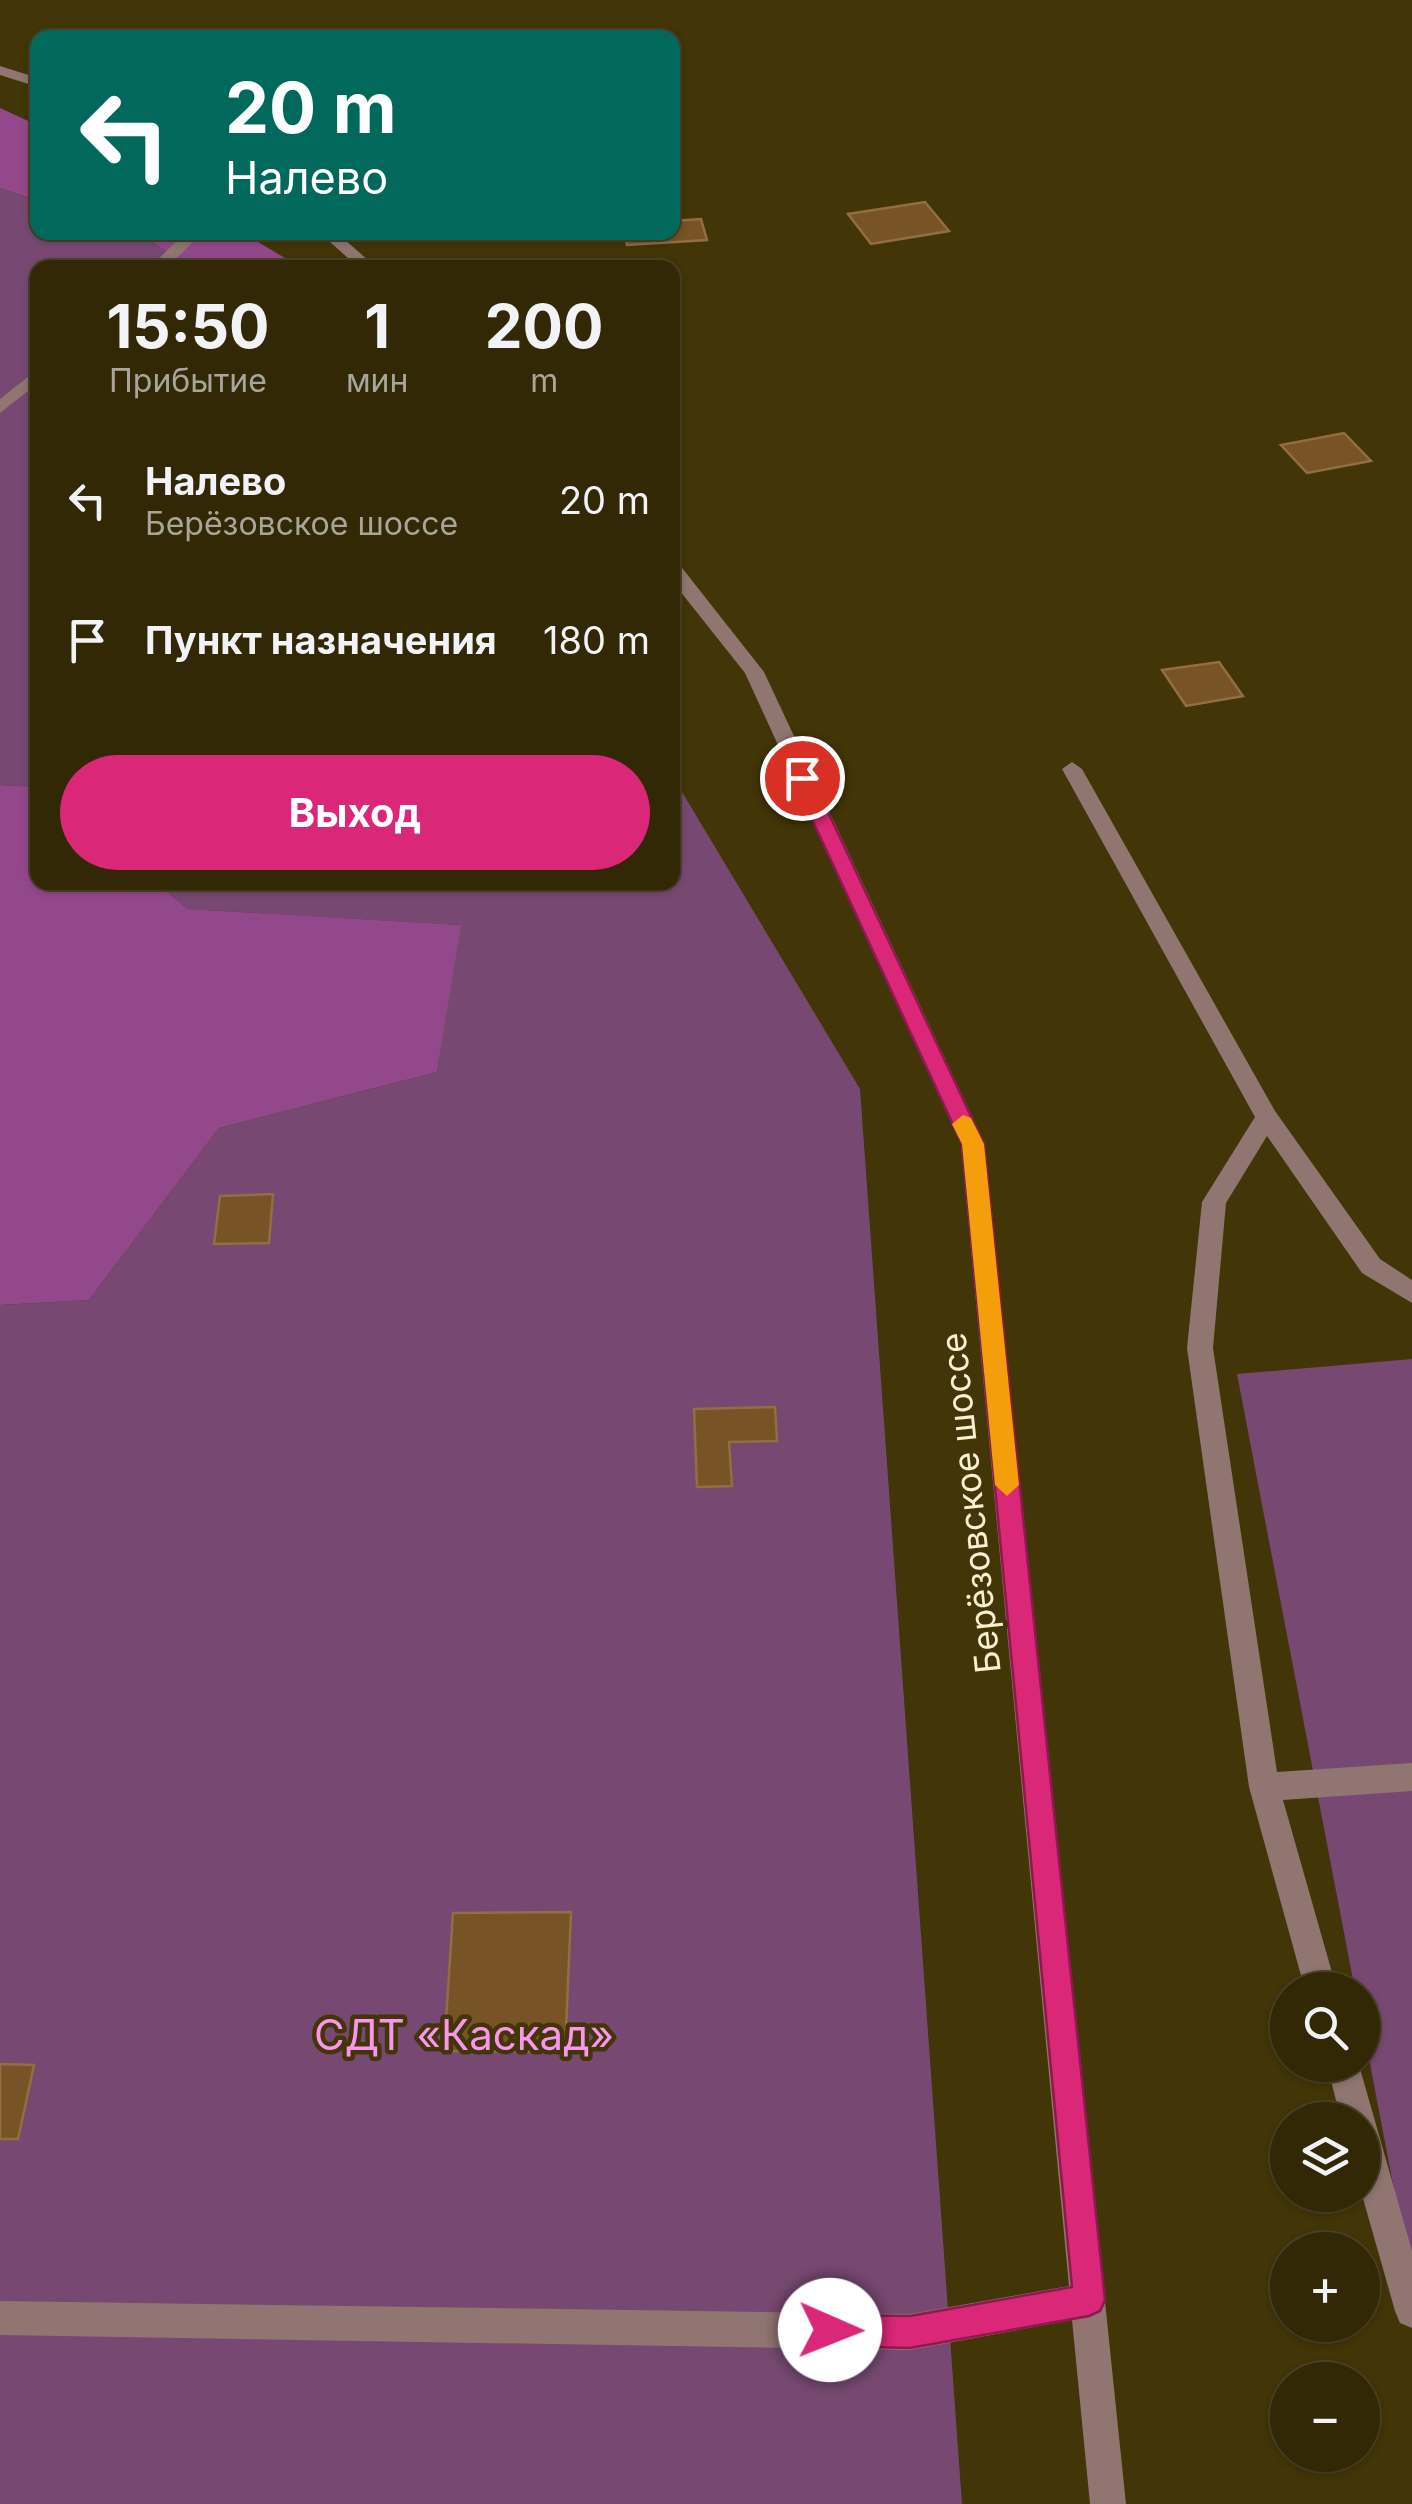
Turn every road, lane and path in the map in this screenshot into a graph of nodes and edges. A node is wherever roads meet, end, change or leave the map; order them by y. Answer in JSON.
{"nodes":[{"id":1,"x":0,"y":70,"type":"edge"},
{"id":2,"x":30,"y":80,"type":"edge"},
{"id":3,"x":187,"y":240,"type":"edge"},
{"id":4,"x":336,"y":240,"type":"edge"},
{"id":5,"x":166,"y":260,"type":"edge"},
{"id":6,"x":359,"y":260,"type":"edge"},
{"id":7,"x":30,"y":381,"type":"edge"},
{"id":8,"x":0,"y":408,"type":"edge"},
{"id":9,"x":680,"y":578,"type":"edge"},
{"id":10,"x":1072,"y":769,"type":"dead end"},
{"id":11,"x":1267,"y":1117,"type":"junction"},
{"id":12,"x":1412,"y":1293,"type":"edge"},
{"id":13,"x":1412,"y":1777,"type":"edge"},
{"id":14,"x":1264,"y":1787,"type":"junction"},
{"id":15,"x":1317,"y":1972,"type":"edge"},
{"id":16,"x":1380,"y":2199,"type":"edge"},
{"id":17,"x":1089,"y":2300,"type":"junction"},
{"id":18,"x":1412,"y":2312,"type":"edge"},
{"id":19,"x":0,"y":2318,"type":"edge"},
{"id":20,"x":1108,"y":2504,"type":"edge"}],
"edges":[{"from":1,"to":2,"type":"street"},
{"from":3,"to":5,"type":"street"},
{"from":4,"to":6,"type":"street"},
{"from":7,"to":8,"type":"street"},
{"from":9,"to":17,"type":"street","name":"Берёзовское шоссе"},
{"from":10,"to":11,"type":"street"},
{"from":11,"to":12,"type":"street"},
{"from":11,"to":14,"type":"street"},
{"from":13,"to":14,"type":"street"},
{"from":14,"to":15,"type":"street"},
{"from":16,"to":18,"type":"street"},
{"from":17,"to":19,"type":"street"},
{"from":17,"to":20,"type":"street","name":"Берёзовское шоссе"}]}
